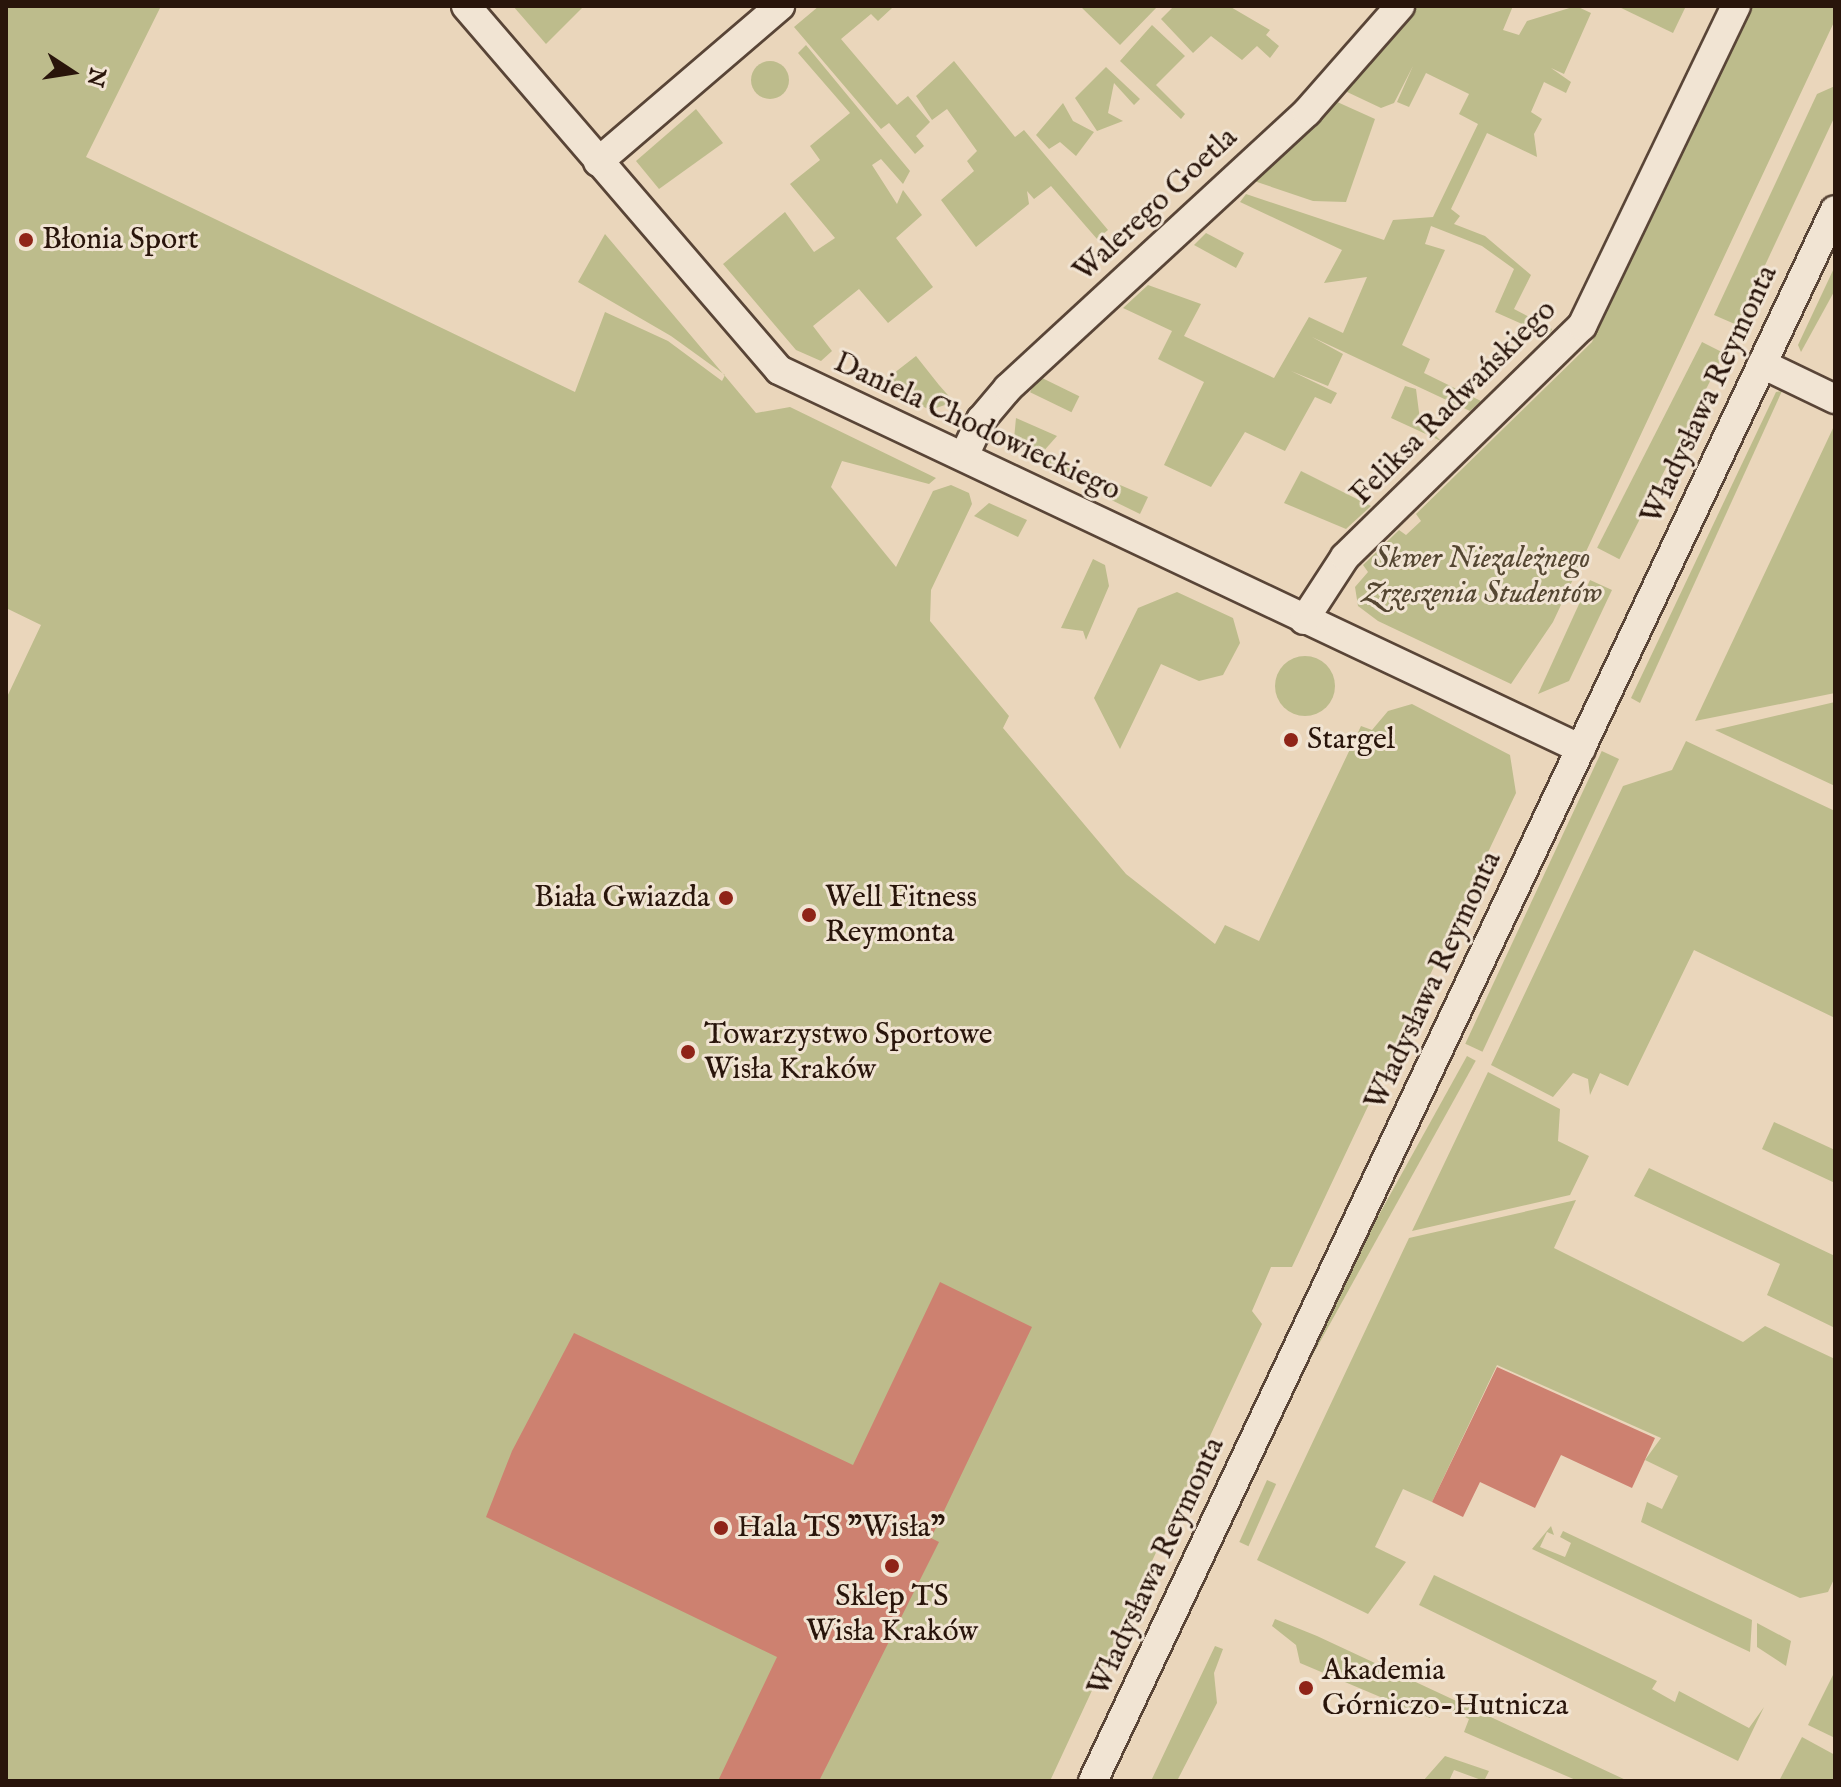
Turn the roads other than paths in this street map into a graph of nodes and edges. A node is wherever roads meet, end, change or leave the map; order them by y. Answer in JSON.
{"nodes":[{"id":1,"x":466,"y":6,"type":"edge"},
{"id":2,"x":780,"y":6,"type":"edge"},
{"id":3,"x":1400,"y":6,"type":"edge"},
{"id":4,"x":1736,"y":6,"type":"edge"},
{"id":5,"x":598,"y":162,"type":"junction"},
{"id":6,"x":1835,"y":210,"type":"edge"},
{"id":7,"x":1762,"y":364,"type":"junction"},
{"id":8,"x":1835,"y":399,"type":"edge"},
{"id":9,"x":964,"y":456,"type":"junction"},
{"id":10,"x":1304,"y":620,"type":"junction"},
{"id":11,"x":1581,"y":749,"type":"junction"},
{"id":12,"x":1093,"y":1781,"type":"edge"}],
"edges":[{"from":1,"to":5,"type":"street","name":"Daniela Chodowieckiego"},
{"from":2,"to":5,"type":"street"},
{"from":3,"to":9,"type":"street","name":"Walerego Goetla"},
{"from":4,"to":10,"type":"street","name":"Feliksa Radwańskiego"},
{"from":5,"to":9,"type":"street","name":"Daniela Chodowieckiego"},
{"from":6,"to":7,"type":"street","name":"Władysława Reymonta"},
{"from":7,"to":8,"type":"street"},
{"from":7,"to":11,"type":"street","name":"Władysława Reymonta"},
{"from":9,"to":10,"type":"street","name":"Daniela Chodowieckiego"},
{"from":10,"to":11,"type":"street","name":"Daniela Chodowieckiego"},
{"from":11,"to":12,"type":"street","name":"Władysława Reymonta"}]}
